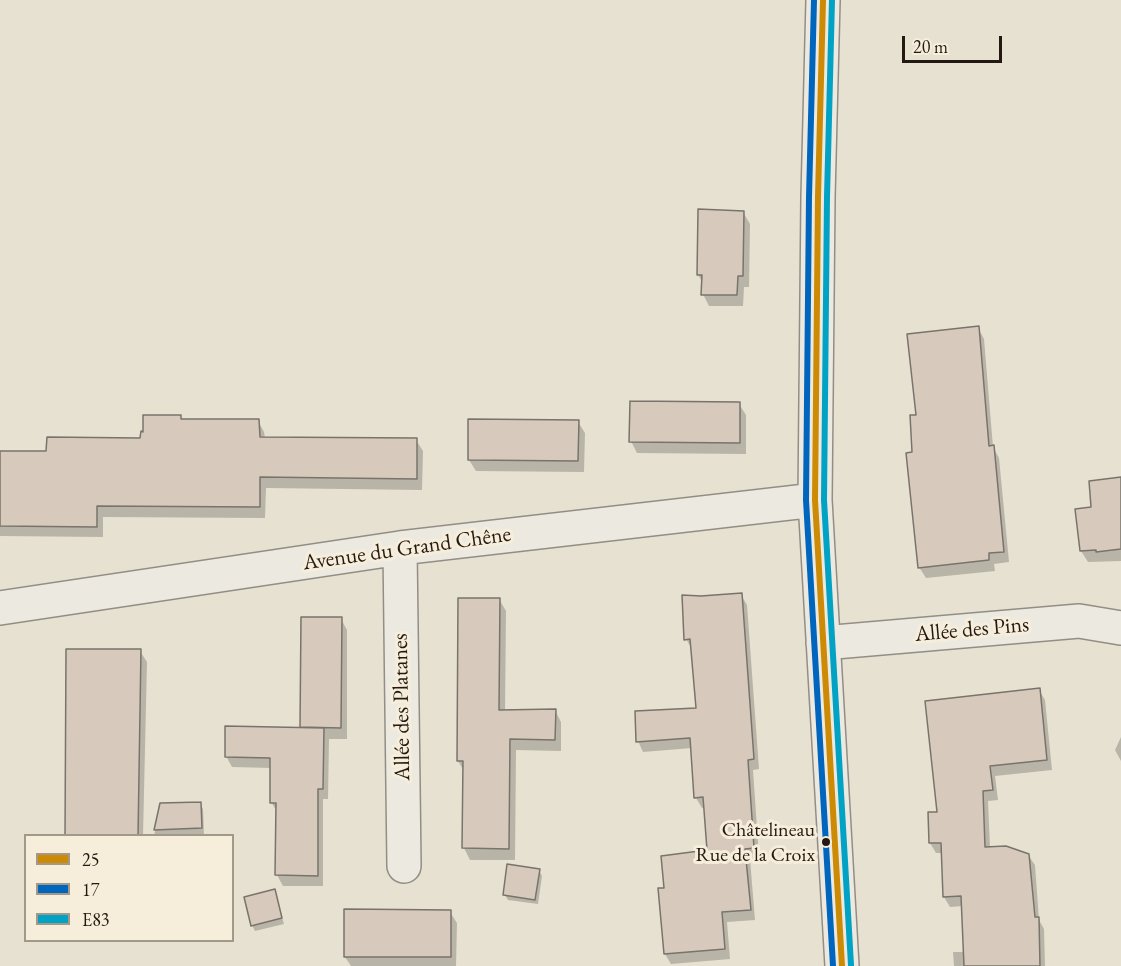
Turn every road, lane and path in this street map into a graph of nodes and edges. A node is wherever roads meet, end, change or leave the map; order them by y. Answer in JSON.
{"nodes":[{"id":1,"x":823,"y":0,"type":"edge"},
{"id":2,"x":815,"y":500,"type":"junction"},
{"id":3,"x":400,"y":549,"type":"junction"},
{"id":4,"x":0,"y":608,"type":"edge"},
{"id":5,"x":1121,"y":628,"type":"edge"},
{"id":6,"x":823,"y":643,"type":"junction"},
{"id":7,"x":404,"y":866,"type":"dead end"},
{"id":8,"x":842,"y":966,"type":"edge"}],
"edges":[{"from":1,"to":2,"type":"street"},
{"from":2,"to":3,"type":"street","name":"Avenue du Grand Chêne"},
{"from":2,"to":6,"type":"street"},
{"from":3,"to":4,"type":"street","name":"Avenue du Grand Chêne"},
{"from":3,"to":7,"type":"street","name":"Allée des Platanes"},
{"from":5,"to":6,"type":"street","name":"Allée des Pins"},
{"from":6,"to":8,"type":"street"}]}
